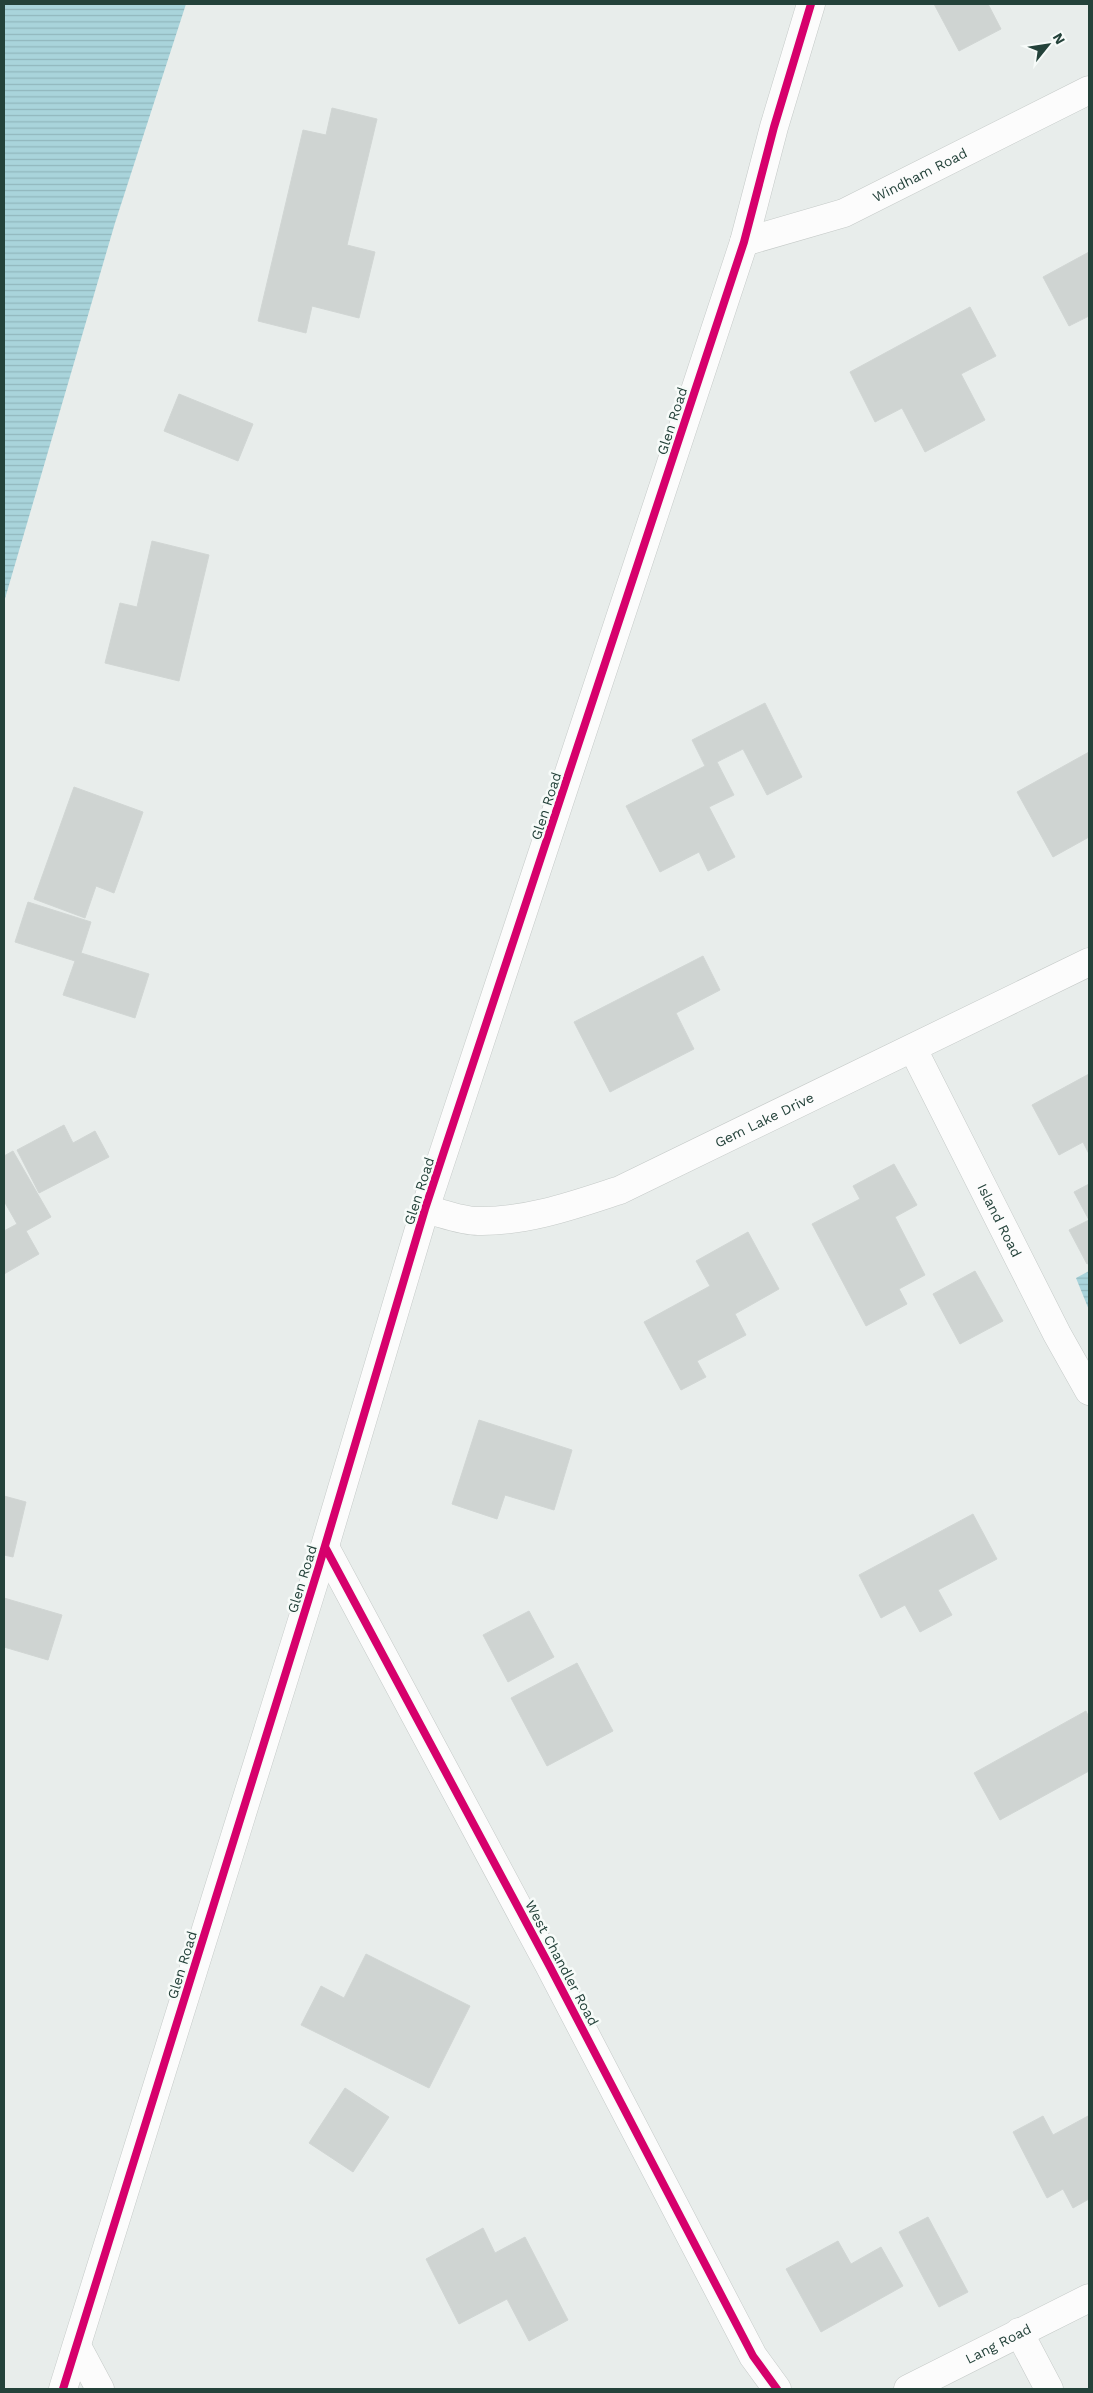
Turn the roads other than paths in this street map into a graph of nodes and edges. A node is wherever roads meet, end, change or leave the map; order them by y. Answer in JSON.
{"nodes":[{"id":1,"x":811,"y":4,"type":"edge"},
{"id":2,"x":1089,"y":90,"type":"edge"},
{"id":3,"x":744,"y":242,"type":"junction"},
{"id":4,"x":1089,"y":962,"type":"edge"},
{"id":5,"x":913,"y":1049,"type":"junction"},
{"id":6,"x":426,"y":1209,"type":"junction"},
{"id":7,"x":1089,"y":1391,"type":"edge"},
{"id":8,"x":326,"y":1547,"type":"junction"},
{"id":9,"x":1089,"y":2298,"type":"edge"},
{"id":10,"x":1019,"y":2332,"type":"junction"},
{"id":11,"x":77,"y":2346,"type":"junction"},
{"id":12,"x":63,"y":2389,"type":"edge"},
{"id":13,"x":100,"y":2389,"type":"edge"},
{"id":14,"x":777,"y":2389,"type":"edge"},
{"id":15,"x":908,"y":2389,"type":"edge"},
{"id":16,"x":1049,"y":2389,"type":"edge"}],
"edges":[{"from":1,"to":3,"type":"street","name":"Glen Road"},
{"from":2,"to":3,"type":"street","name":"Windham Road"},
{"from":3,"to":6,"type":"street","name":"Glen Road"},
{"from":4,"to":5,"type":"street","name":"Gem Lake Drive"},
{"from":5,"to":6,"type":"street","name":"Gem Lake Drive"},
{"from":5,"to":7,"type":"street","name":"Island Road"},
{"from":6,"to":8,"type":"street","name":"Glen Road"},
{"from":8,"to":11,"type":"street","name":"Glen Road"},
{"from":8,"to":14,"type":"street","name":"West Chandler Road"},
{"from":9,"to":10,"type":"street","name":"Lang Road"},
{"from":10,"to":15,"type":"street","name":"Lang Road"},
{"from":10,"to":16,"type":"street"},
{"from":11,"to":12,"type":"street","name":"Glen Road"},
{"from":11,"to":13,"type":"street"}]}
